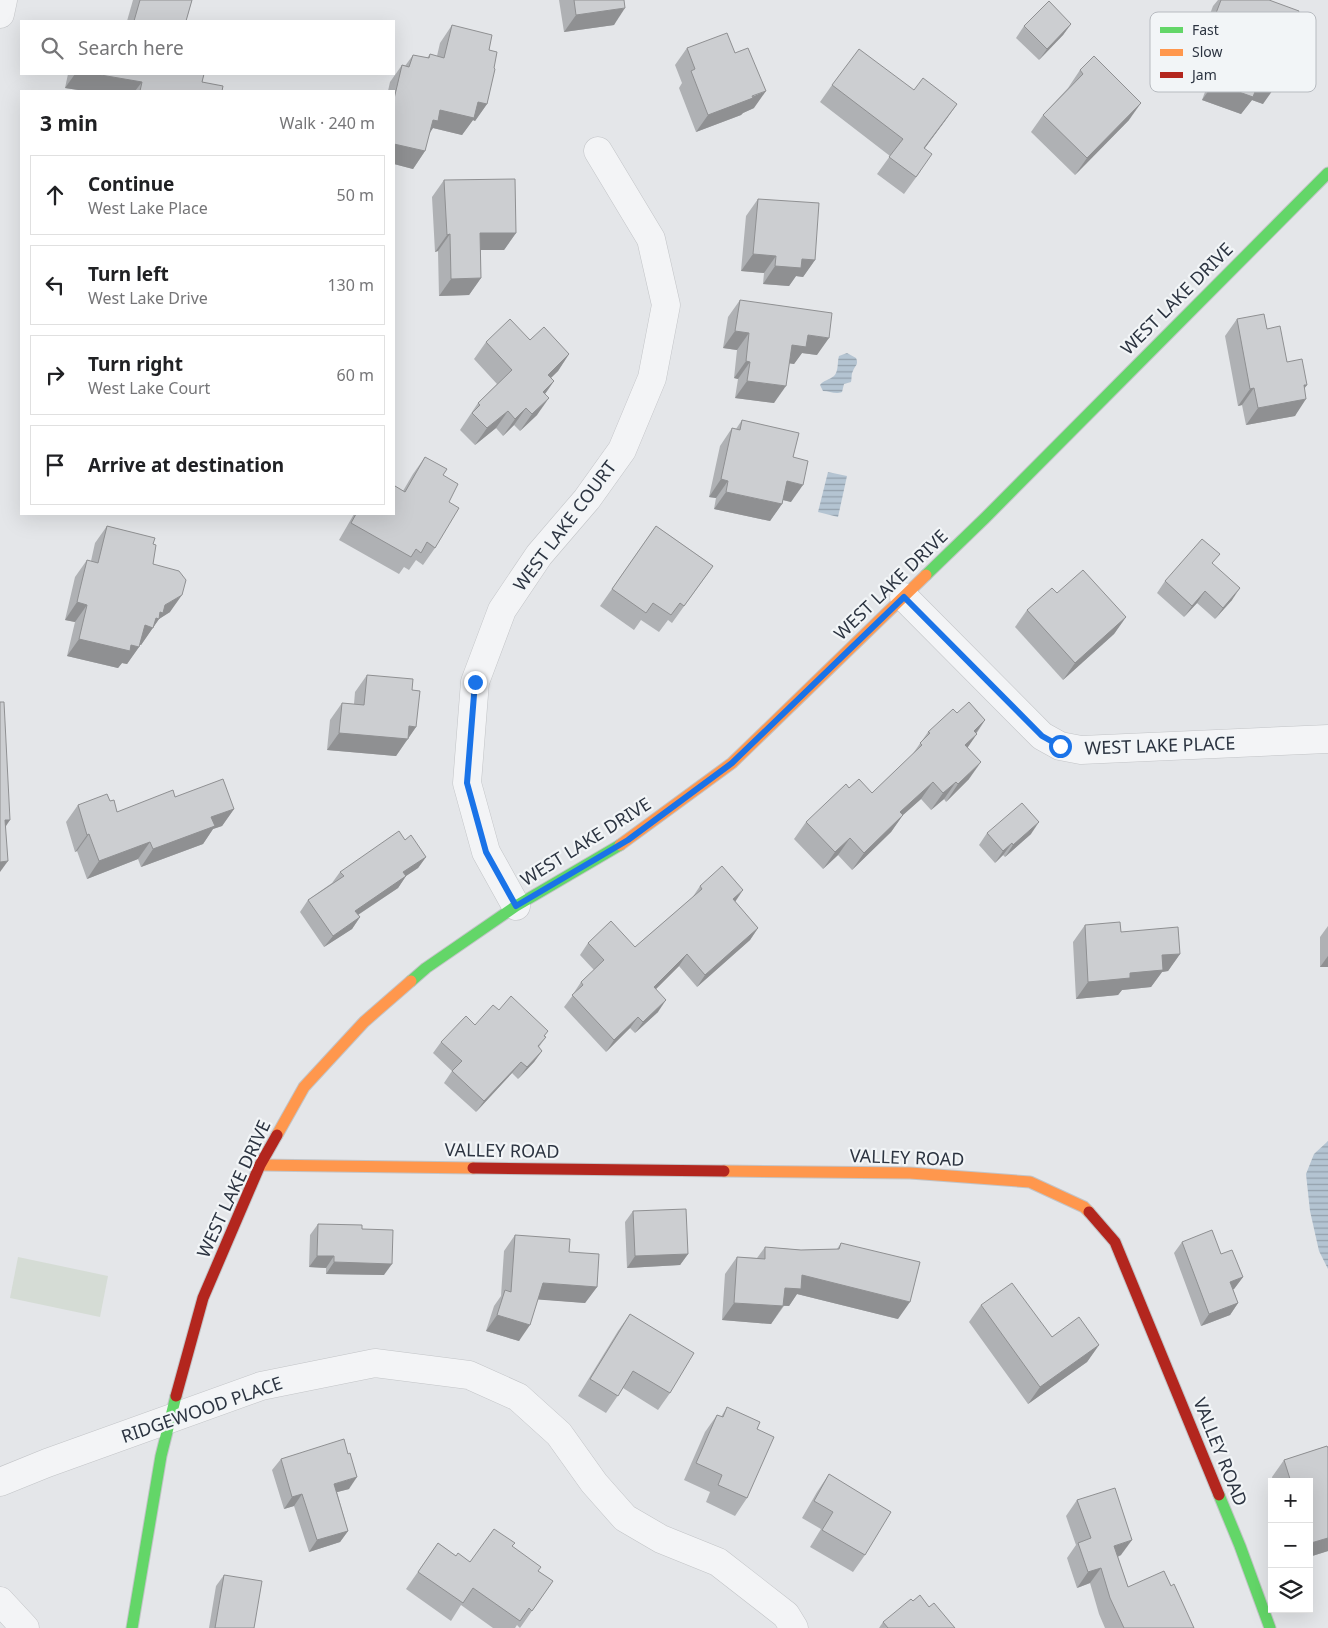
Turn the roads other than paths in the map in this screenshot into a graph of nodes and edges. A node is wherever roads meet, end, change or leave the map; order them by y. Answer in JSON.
{"nodes":[{"id":1,"x":3,"y":0,"type":"edge"},
{"id":2,"x":0,"y":14,"type":"edge"},
{"id":3,"x":598,"y":151,"type":"dead end"},
{"id":4,"x":1328,"y":174,"type":"edge"},
{"id":5,"x":904,"y":597,"type":"junction"},
{"id":6,"x":1328,"y":739,"type":"edge"},
{"id":7,"x":516,"y":906,"type":"junction"},
{"id":8,"x":260,"y":1166,"type":"junction"},
{"id":9,"x":169,"y":1420,"type":"junction"},
{"id":10,"x":0,"y":1482,"type":"edge"},
{"id":11,"x":0,"y":1601,"type":"edge"},
{"id":12,"x":25,"y":1628,"type":"edge"},
{"id":13,"x":132,"y":1628,"type":"edge"},
{"id":14,"x":794,"y":1628,"type":"edge"},
{"id":15,"x":1270,"y":1628,"type":"edge"}],
"edges":[{"from":1,"to":2,"type":"street"},
{"from":3,"to":7,"type":"street","name":"WEST LAKE COURT"},
{"from":4,"to":5,"type":"main road","name":"WEST LAKE DRIVE"},
{"from":5,"to":6,"type":"street","name":"WEST LAKE PLACE"},
{"from":5,"to":7,"type":"main road","name":"WEST LAKE DRIVE"},
{"from":7,"to":8,"type":"main road","name":"WEST LAKE DRIVE"},
{"from":8,"to":9,"type":"main road","name":"WEST LAKE DRIVE"},
{"from":8,"to":15,"type":"main road","name":"VALLEY ROAD"},
{"from":9,"to":10,"type":"street","name":"RIDGEWOOD PLACE"},
{"from":9,"to":13,"type":"main road","name":"WEST LAKE DRIVE"},
{"from":9,"to":14,"type":"street","name":"RIDGEWOOD PLACE"},
{"from":11,"to":12,"type":"street"}]}
